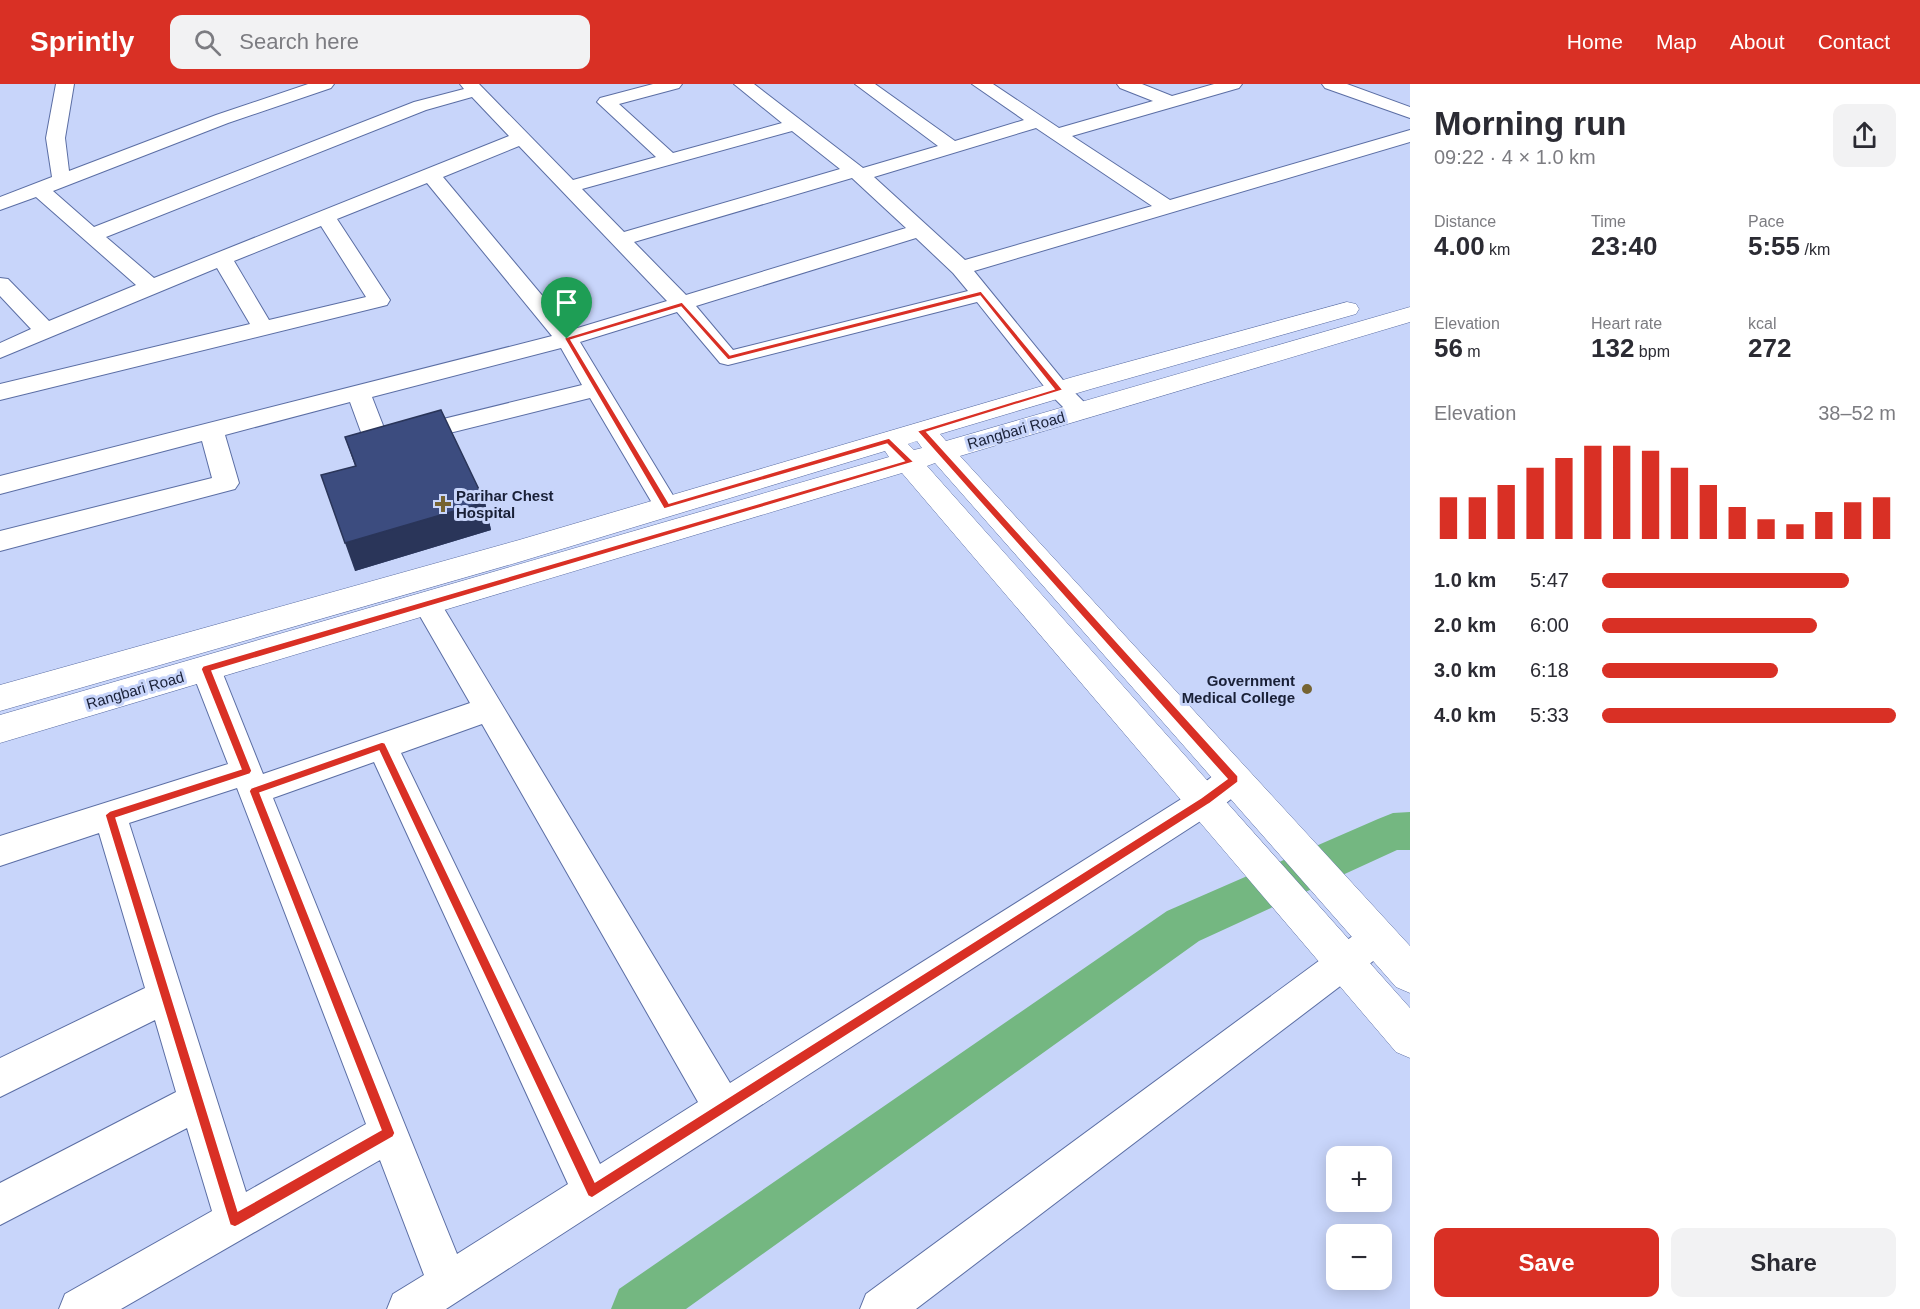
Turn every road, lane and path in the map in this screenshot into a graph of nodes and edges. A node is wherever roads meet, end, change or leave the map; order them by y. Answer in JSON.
{"nodes":[{"id":1,"x":64,"y":84,"type":"edge"},
{"id":2,"x":326,"y":84,"type":"edge"},
{"id":3,"x":674,"y":84,"type":"edge"},
{"id":4,"x":743,"y":84,"type":"edge"},
{"id":5,"x":864,"y":84,"type":"edge"},
{"id":6,"x":981,"y":84,"type":"edge"},
{"id":7,"x":1126,"y":84,"type":"edge"},
{"id":8,"x":1233,"y":84,"type":"edge"},
{"id":9,"x":1331,"y":84,"type":"edge"},
{"id":10,"x":473,"y":88,"type":"edge"},
{"id":11,"x":286,"y":90,"type":"edge"},
{"id":12,"x":1171,"y":102,"type":"junction"},
{"id":13,"x":1410,"y":113,"type":"edge"},
{"id":14,"x":1038,"y":122,"type":"junction"},
{"id":15,"x":795,"y":125,"type":"junction"},
{"id":16,"x":1057,"y":134,"type":"junction"},
{"id":17,"x":1410,"y":136,"type":"edge"},
{"id":18,"x":522,"y":138,"type":"junction"},
{"id":19,"x":953,"y":147,"type":"junction"},
{"id":20,"x":669,"y":159,"type":"junction"},
{"id":21,"x":857,"y":173,"type":"junction"},
{"id":22,"x":430,"y":174,"type":"junction"},
{"id":23,"x":63,"y":180,"type":"junction"},
{"id":24,"x":569,"y":187,"type":"junction"},
{"id":25,"x":39,"y":189,"type":"junction"},
{"id":26,"x":0,"y":204,"type":"edge"},
{"id":27,"x":1167,"y":207,"type":"junction"},
{"id":28,"x":326,"y":217,"type":"junction"},
{"id":29,"x":920,"y":230,"type":"junction"},
{"id":30,"x":92,"y":235,"type":"junction"},
{"id":31,"x":621,"y":240,"type":"junction"},
{"id":32,"x":222,"y":258,"type":"junction"},
{"id":33,"x":961,"y":268,"type":"junction"},
{"id":34,"x":0,"y":284,"type":"edge"},
{"id":35,"x":151,"y":287,"type":"junction"},
{"id":36,"x":1410,"y":292,"type":"edge"},
{"id":37,"x":981,"y":294,"type":"junction"},
{"id":38,"x":682,"y":304,"type":"junction"},
{"id":39,"x":1410,"y":314,"type":"edge"},
{"id":40,"x":263,"y":328,"type":"junction"},
{"id":41,"x":46,"y":331,"type":"junction"},
{"id":42,"x":567,"y":339,"type":"junction"},
{"id":43,"x":0,"y":351,"type":"edge"},
{"id":44,"x":596,"y":389,"type":"junction"},
{"id":45,"x":1059,"y":390,"type":"junction"},
{"id":46,"x":0,"y":392,"type":"edge"},
{"id":47,"x":359,"y":393,"type":"junction"},
{"id":48,"x":1082,"y":411,"type":"junction"},
{"id":49,"x":212,"y":431,"type":"junction"},
{"id":50,"x":931,"y":442,"type":"junction"},
{"id":51,"x":899,"y":451,"type":"junction"},
{"id":52,"x":0,"y":485,"type":"edge"},
{"id":53,"x":667,"y":507,"type":"junction"},
{"id":54,"x":0,"y":541,"type":"edge"},
{"id":55,"x":427,"y":604,"type":"junction"},
{"id":56,"x":206,"y":669,"type":"junction"},
{"id":57,"x":0,"y":698,"type":"edge"},
{"id":58,"x":489,"y":709,"type":"junction"},
{"id":59,"x":0,"y":729,"type":"edge"},
{"id":60,"x":382,"y":746,"type":"junction"},
{"id":61,"x":250,"y":781,"type":"junction"},
{"id":62,"x":1245,"y":791,"type":"junction"},
{"id":63,"x":1212,"y":809,"type":"junction"},
{"id":64,"x":110,"y":815,"type":"junction"},
{"id":65,"x":0,"y":851,"type":"edge"},
{"id":66,"x":1377,"y":938,"type":"junction"},
{"id":67,"x":1344,"y":963,"type":"junction"},
{"id":68,"x":1410,"y":974,"type":"edge"},
{"id":69,"x":166,"y":996,"type":"junction"},
{"id":70,"x":1410,"y":1038,"type":"edge"},
{"id":71,"x":0,"y":1078,"type":"edge"},
{"id":72,"x":198,"y":1101,"type":"junction"},
{"id":73,"x":723,"y":1108,"type":"junction"},
{"id":74,"x":388,"y":1133,"type":"junction"},
{"id":75,"x":592,"y":1191,"type":"junction"},
{"id":76,"x":0,"y":1205,"type":"edge"},
{"id":77,"x":235,"y":1220,"type":"junction"},
{"id":78,"x":448,"y":1283,"type":"junction"},
{"id":79,"x":899,"y":1304,"type":"edge"},
{"id":80,"x":80,"y":1309,"type":"edge"},
{"id":81,"x":408,"y":1309,"type":"edge"}],
"edges":[{"from":1,"to":23,"type":"street"},
{"from":2,"to":11,"type":"street"},
{"from":3,"to":20,"type":"street"},
{"from":4,"to":15,"type":"street"},
{"from":5,"to":19,"type":"street"},
{"from":6,"to":14,"type":"street"},
{"from":7,"to":12,"type":"street"},
{"from":8,"to":12,"type":"street"},
{"from":9,"to":13,"type":"street"},
{"from":10,"to":18,"type":"street"},
{"from":10,"to":30,"type":"street"},
{"from":11,"to":23,"type":"street"},
{"from":12,"to":16,"type":"street"},
{"from":14,"to":16,"type":"street"},
{"from":14,"to":19,"type":"street"},
{"from":15,"to":20,"type":"street"},
{"from":15,"to":21,"type":"street"},
{"from":16,"to":27,"type":"street"},
{"from":17,"to":27,"type":"street"},
{"from":18,"to":22,"type":"street"},
{"from":18,"to":24,"type":"street"},
{"from":19,"to":21,"type":"street"},
{"from":20,"to":24,"type":"street"},
{"from":21,"to":29,"type":"street"},
{"from":21,"to":31,"type":"street"},
{"from":22,"to":28,"type":"street"},
{"from":22,"to":42,"type":"street"},
{"from":23,"to":25,"type":"street"},
{"from":24,"to":31,"type":"street"},
{"from":25,"to":26,"type":"street"},
{"from":25,"to":30,"type":"street"},
{"from":27,"to":33,"type":"street"},
{"from":28,"to":32,"type":"street"},
{"from":28,"to":40,"type":"street"},
{"from":29,"to":33,"type":"street"},
{"from":29,"to":38,"type":"street"},
{"from":30,"to":35,"type":"street"},
{"from":31,"to":38,"type":"street"},
{"from":32,"to":35,"type":"street"},
{"from":32,"to":40,"type":"street"},
{"from":33,"to":37,"type":"street"},
{"from":34,"to":41,"type":"street"},
{"from":35,"to":41,"type":"street"},
{"from":36,"to":45,"type":"street","name":"Rangbari Road"},
{"from":37,"to":38,"type":"street"},
{"from":37,"to":45,"type":"street"},
{"from":38,"to":42,"type":"street"},
{"from":39,"to":48,"type":"street","name":"Rangbari Road"},
{"from":40,"to":46,"type":"street"},
{"from":41,"to":43,"type":"street"},
{"from":42,"to":44,"type":"street"},
{"from":42,"to":47,"type":"street"},
{"from":44,"to":47,"type":"street"},
{"from":44,"to":53,"type":"street"},
{"from":45,"to":48,"type":"street"},
{"from":45,"to":50,"type":"street","name":"Rangbari Road"},
{"from":47,"to":49,"type":"street"},
{"from":48,"to":50,"type":"street","name":"Rangbari Road"},
{"from":49,"to":52,"type":"street"},
{"from":49,"to":54,"type":"street"},
{"from":50,"to":51,"type":"street","name":"Rangbari Road"},
{"from":50,"to":62,"type":"street"},
{"from":51,"to":53,"type":"street","name":"Rangbari Road"},
{"from":51,"to":55,"type":"street","name":"Rangbari Road"},
{"from":51,"to":63,"type":"street"},
{"from":53,"to":57,"type":"street","name":"Rangbari Road"},
{"from":55,"to":56,"type":"street","name":"Rangbari Road"},
{"from":55,"to":58,"type":"street"},
{"from":56,"to":59,"type":"street","name":"Rangbari Road"},
{"from":56,"to":61,"type":"street"},
{"from":58,"to":60,"type":"street"},
{"from":58,"to":73,"type":"street"},
{"from":60,"to":61,"type":"street"},
{"from":60,"to":75,"type":"street"},
{"from":61,"to":64,"type":"street"},
{"from":61,"to":74,"type":"street"},
{"from":62,"to":63,"type":"street"},
{"from":62,"to":66,"type":"street"},
{"from":63,"to":67,"type":"street"},
{"from":63,"to":73,"type":"street"},
{"from":64,"to":65,"type":"street"},
{"from":64,"to":69,"type":"street"},
{"from":66,"to":67,"type":"street"},
{"from":66,"to":68,"type":"street"},
{"from":67,"to":70,"type":"street"},
{"from":67,"to":79,"type":"street"},
{"from":69,"to":71,"type":"street"},
{"from":69,"to":72,"type":"street"},
{"from":72,"to":76,"type":"street"},
{"from":72,"to":77,"type":"street"},
{"from":73,"to":75,"type":"street"},
{"from":74,"to":77,"type":"street"},
{"from":74,"to":78,"type":"street"},
{"from":75,"to":78,"type":"street"},
{"from":77,"to":80,"type":"street"},
{"from":78,"to":81,"type":"street"}]}
